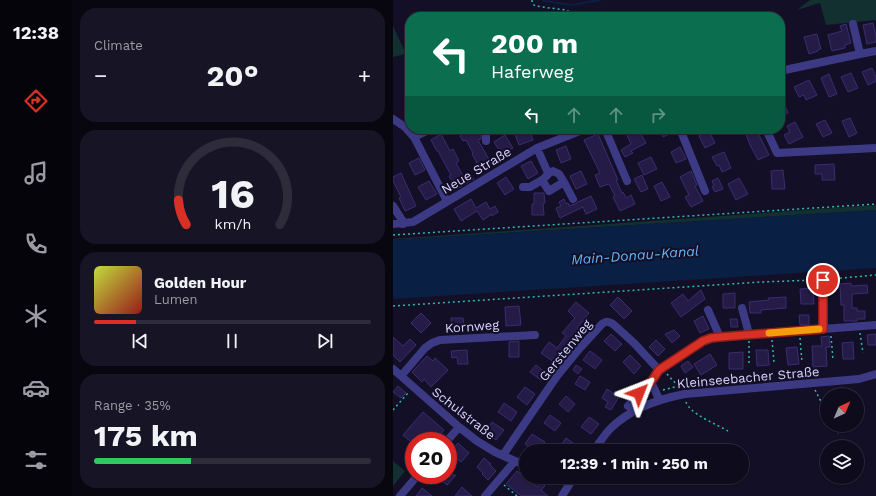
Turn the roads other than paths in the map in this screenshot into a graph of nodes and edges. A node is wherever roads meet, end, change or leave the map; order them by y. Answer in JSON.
{"nodes":[{"id":1,"x":853,"y":24,"type":"dead end"},
{"id":2,"x":876,"y":51,"type":"edge"},
{"id":3,"x":860,"y":54,"type":"junction"},
{"id":4,"x":785,"y":70,"type":"edge"},
{"id":5,"x":393,"y":119,"type":"edge"},
{"id":6,"x":405,"y":127,"type":"edge"},
{"id":7,"x":411,"y":134,"type":"edge"},
{"id":8,"x":422,"y":134,"type":"edge"},
{"id":9,"x":486,"y":134,"type":"edge"},
{"id":10,"x":572,"y":134,"type":"edge"},
{"id":11,"x":607,"y":134,"type":"edge"},
{"id":12,"x":682,"y":134,"type":"edge"},
{"id":13,"x":768,"y":134,"type":"edge"},
{"id":14,"x":414,"y":138,"type":"junction"},
{"id":15,"x":486,"y":141,"type":"dead end"},
{"id":16,"x":537,"y":148,"type":"junction"},
{"id":17,"x":876,"y":148,"type":"edge"},
{"id":18,"x":548,"y":173,"type":"junction"},
{"id":19,"x":542,"y":180,"type":"junction"},
{"id":20,"x":627,"y":181,"type":"dead end"},
{"id":21,"x":564,"y":182,"type":"junction"},
{"id":22,"x":523,"y":186,"type":"dead end"},
{"id":23,"x":705,"y":191,"type":"dead end"},
{"id":24,"x":573,"y":199,"type":"dead end"},
{"id":25,"x":447,"y":202,"type":"junction"},
{"id":26,"x":393,"y":206,"type":"edge"},
{"id":27,"x":393,"y":224,"type":"edge"},
{"id":28,"x":403,"y":224,"type":"junction"},
{"id":29,"x":823,"y":280,"type":"road end"},
{"id":30,"x":742,"y":308,"type":"dead end"},
{"id":31,"x":708,"y":310,"type":"dead end"},
{"id":32,"x":876,"y":325,"type":"edge"},
{"id":33,"x":826,"y":329,"type":"junction"},
{"id":34,"x":749,"y":334,"type":"junction"},
{"id":35,"x":535,"y":335,"type":"dead end"},
{"id":36,"x":720,"y":337,"type":"junction"},
{"id":37,"x":393,"y":369,"type":"edge"},
{"id":38,"x":661,"y":369,"type":"junction"},
{"id":39,"x":876,"y":374,"type":"edge"},
{"id":40,"x":401,"y":376,"type":"junction"},
{"id":41,"x":651,"y":382,"type":"junction"},
{"id":42,"x":659,"y":399,"type":"junction"},
{"id":43,"x":628,"y":406,"type":"dead end"},
{"id":44,"x":459,"y":427,"type":"junction"},
{"id":45,"x":455,"y":432,"type":"edge"},
{"id":46,"x":598,"y":444,"type":"edge"},
{"id":47,"x":503,"y":455,"type":"junction"},
{"id":48,"x":515,"y":461,"type":"junction"},
{"id":49,"x":519,"y":462,"type":"edge"},
{"id":50,"x":410,"y":484,"type":"edge"},
{"id":51,"x":570,"y":484,"type":"edge"},
{"id":52,"x":400,"y":496,"type":"edge"},
{"id":53,"x":485,"y":496,"type":"edge"},
{"id":54,"x":562,"y":496,"type":"edge"}],
"edges":[{"from":1,"to":3,"type":"street"},
{"from":2,"to":3,"type":"street"},
{"from":3,"to":4,"type":"street"},
{"from":5,"to":6,"type":"street"},
{"from":7,"to":14,"type":"street"},
{"from":8,"to":14,"type":"street"},
{"from":9,"to":15,"type":"street"},
{"from":10,"to":16,"type":"street","name":"Neue Straße"},
{"from":11,"to":20,"type":"street"},
{"from":12,"to":23,"type":"street"},
{"from":13,"to":17,"type":"street"},
{"from":14,"to":25,"type":"street"},
{"from":16,"to":18,"type":"street"},
{"from":16,"to":25,"type":"street","name":"Neue Straße"},
{"from":18,"to":19,"type":"street"},
{"from":18,"to":21,"type":"street"},
{"from":19,"to":21,"type":"street"},
{"from":19,"to":22,"type":"street"},
{"from":21,"to":24,"type":"street"},
{"from":25,"to":28,"type":"street","name":"Neue Straße"},
{"from":26,"to":28,"type":"street"},
{"from":27,"to":28,"type":"street","name":"Neue Straße"},
{"from":29,"to":33,"type":"street"},
{"from":30,"to":34,"type":"street"},
{"from":31,"to":36,"type":"street"},
{"from":32,"to":33,"type":"street"},
{"from":33,"to":34,"type":"street"},
{"from":34,"to":36,"type":"street"},
{"from":35,"to":40,"type":"street","name":"Kornweg"},
{"from":36,"to":38,"type":"street"},
{"from":37,"to":40,"type":"street","name":"Schulstraße"},
{"from":38,"to":41,"type":"street"},
{"from":38,"to":47,"type":"street","name":"Gerstenweg"},
{"from":39,"to":42,"type":"street","name":"Kleinseebacher Straße"},
{"from":40,"to":44,"type":"street","name":"Schulstraße"},
{"from":41,"to":42,"type":"street"},
{"from":41,"to":43,"type":"street"},
{"from":42,"to":46,"type":"street","name":"Kleinseebacher Straße"},
{"from":44,"to":45,"type":"street"},
{"from":44,"to":47,"type":"street","name":"Schulstraße"},
{"from":47,"to":48,"type":"street","name":"Schulstraße"},
{"from":48,"to":49,"type":"street","name":"Schulstraße"},
{"from":48,"to":53,"type":"street"},
{"from":50,"to":52,"type":"street"},
{"from":51,"to":54,"type":"street"}]}
